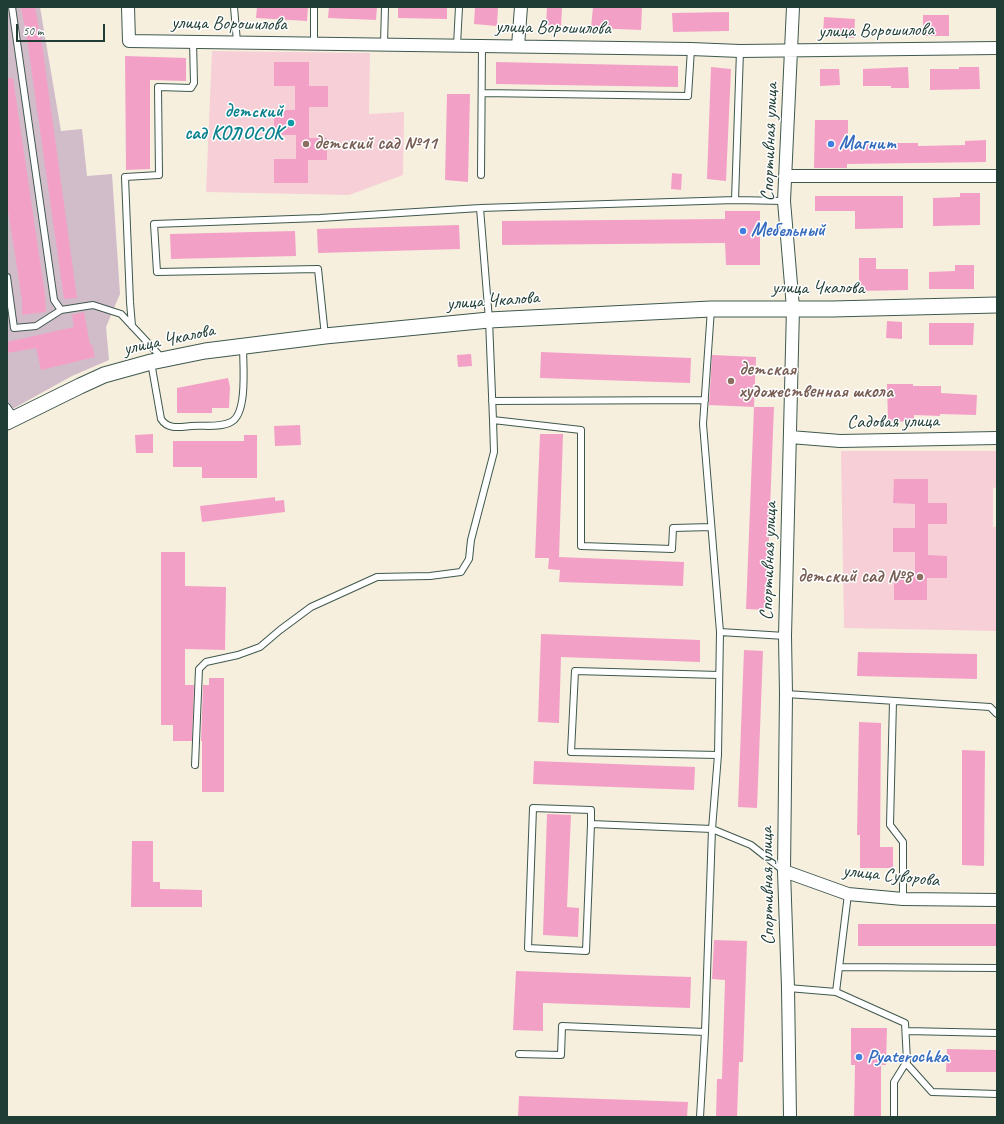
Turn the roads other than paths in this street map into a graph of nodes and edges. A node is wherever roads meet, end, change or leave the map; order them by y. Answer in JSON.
{"nodes":[{"id":1,"x":12,"y":7,"type":"edge"},
{"id":2,"x":234,"y":7,"type":"edge"},
{"id":3,"x":314,"y":7,"type":"edge"},
{"id":4,"x":385,"y":7,"type":"edge"},
{"id":5,"x":459,"y":7,"type":"edge"},
{"id":6,"x":521,"y":7,"type":"edge"},
{"id":7,"x":793,"y":7,"type":"edge"},
{"id":8,"x":128,"y":13,"type":"edge"},
{"id":9,"x":193,"y":41,"type":"junction"},
{"id":10,"x":237,"y":42,"type":"junction"},
{"id":11,"x":314,"y":43,"type":"junction"},
{"id":12,"x":384,"y":44,"type":"junction"},
{"id":13,"x":457,"y":45,"type":"junction"},
{"id":14,"x":482,"y":45,"type":"junction"},
{"id":15,"x":518,"y":46,"type":"junction"},
{"id":16,"x":997,"y":48,"type":"edge"},
{"id":17,"x":691,"y":49,"type":"junction"},
{"id":18,"x":740,"y":50,"type":"junction"},
{"id":19,"x":791,"y":50,"type":"junction"},
{"id":20,"x":482,"y":93,"type":"junction"},
{"id":21,"x":481,"y":175,"type":"dead end"},
{"id":22,"x":785,"y":176,"type":"junction"},
{"id":23,"x":997,"y":176,"type":"edge"},
{"id":24,"x":735,"y":200,"type":"junction"},
{"id":25,"x":784,"y":201,"type":"junction"},
{"id":26,"x":480,"y":208,"type":"junction"},
{"id":27,"x":7,"y":277,"type":"edge"},
{"id":28,"x":997,"y":305,"type":"edge"},
{"id":29,"x":793,"y":308,"type":"junction"},
{"id":30,"x":61,"y":310,"type":"junction"},
{"id":31,"x":711,"y":310,"type":"junction"},
{"id":32,"x":489,"y":320,"type":"junction"},
{"id":33,"x":132,"y":326,"type":"junction"},
{"id":34,"x":325,"y":336,"type":"junction"},
{"id":35,"x":242,"y":346,"type":"junction"},
{"id":36,"x":157,"y":361,"type":"junction"},
{"id":37,"x":705,"y":400,"type":"junction"},
{"id":38,"x":492,"y":401,"type":"junction"},
{"id":39,"x":9,"y":416,"type":"edge"},
{"id":40,"x":493,"y":420,"type":"junction"},
{"id":41,"x":790,"y":437,"type":"junction"},
{"id":42,"x":997,"y":438,"type":"edge"},
{"id":43,"x":711,"y":527,"type":"junction"},
{"id":44,"x":720,"y":632,"type":"junction"},
{"id":45,"x":785,"y":636,"type":"junction"},
{"id":46,"x":719,"y":675,"type":"junction"},
{"id":47,"x":786,"y":694,"type":"junction"},
{"id":48,"x":893,"y":701,"type":"junction"},
{"id":49,"x":997,"y":714,"type":"edge"},
{"id":50,"x":718,"y":755,"type":"junction"},
{"id":51,"x":195,"y":765,"type":"dead end"},
{"id":52,"x":591,"y":824,"type":"junction"},
{"id":53,"x":712,"y":829,"type":"junction"},
{"id":54,"x":784,"y":871,"type":"junction"},
{"id":55,"x":848,"y":894,"type":"junction"},
{"id":56,"x":902,"y":899,"type":"junction"},
{"id":57,"x":997,"y":900,"type":"edge"},
{"id":58,"x":840,"y":967,"type":"junction"},
{"id":59,"x":997,"y":968,"type":"edge"},
{"id":60,"x":788,"y":988,"type":"junction"},
{"id":61,"x":836,"y":992,"type":"junction"},
{"id":62,"x":906,"y":1030,"type":"junction"},
{"id":63,"x":705,"y":1032,"type":"junction"},
{"id":64,"x":997,"y":1033,"type":"edge"},
{"id":65,"x":519,"y":1054,"type":"dead end"},
{"id":66,"x":906,"y":1063,"type":"junction"},
{"id":67,"x":997,"y":1094,"type":"edge"},
{"id":68,"x":700,"y":1117,"type":"edge"},
{"id":69,"x":790,"y":1117,"type":"edge"},
{"id":70,"x":894,"y":1117,"type":"edge"}],
"edges":[{"from":1,"to":30,"type":"lane"},
{"from":2,"to":10,"type":"lane"},
{"from":3,"to":11,"type":"lane"},
{"from":4,"to":12,"type":"lane"},
{"from":5,"to":13,"type":"lane"},
{"from":6,"to":15,"type":"street"},
{"from":7,"to":19,"type":"street","name":"Спортивная улица"},
{"from":8,"to":9,"type":"street","name":"улица Ворошилова"},
{"from":9,"to":10,"type":"street","name":"улица Ворошилова"},
{"from":9,"to":33,"type":"lane"},
{"from":10,"to":11,"type":"street","name":"улица Ворошилова"},
{"from":11,"to":12,"type":"street","name":"улица Ворошилова"},
{"from":12,"to":13,"type":"street","name":"улица Ворошилова"},
{"from":13,"to":14,"type":"street","name":"улица Ворошилова"},
{"from":14,"to":15,"type":"street","name":"улица Ворошилова"},
{"from":14,"to":20,"type":"lane"},
{"from":15,"to":17,"type":"street","name":"улица Ворошилова"},
{"from":16,"to":19,"type":"street","name":"улица Ворошилова"},
{"from":17,"to":18,"type":"street","name":"улица Ворошилова"},
{"from":17,"to":20,"type":"lane"},
{"from":18,"to":19,"type":"street","name":"улица Ворошилова"},
{"from":18,"to":24,"type":"lane"},
{"from":19,"to":22,"type":"street","name":"Спортивная улица"},
{"from":20,"to":21,"type":"lane"},
{"from":22,"to":23,"type":"street"},
{"from":22,"to":25,"type":"street","name":"Спортивная улица"},
{"from":24,"to":25,"type":"lane"},
{"from":24,"to":26,"type":"lane"},
{"from":25,"to":29,"type":"street","name":"Спортивная улица"},
{"from":26,"to":32,"type":"lane"},
{"from":26,"to":34,"type":"lane"},
{"from":27,"to":30,"type":"lane"},
{"from":28,"to":29,"type":"street","name":"улица Чкалова"},
{"from":29,"to":31,"type":"street","name":"улица Чкалова"},
{"from":29,"to":41,"type":"street","name":"Спортивная улица"},
{"from":30,"to":33,"type":"lane"},
{"from":31,"to":32,"type":"street","name":"улица Чкалова"},
{"from":31,"to":37,"type":"lane"},
{"from":32,"to":34,"type":"street","name":"улица Чкалова"},
{"from":32,"to":38,"type":"lane"},
{"from":33,"to":36,"type":"lane"},
{"from":34,"to":35,"type":"street","name":"улица Чкалова"},
{"from":35,"to":36,"type":"street","name":"улица Чкалова"},
{"from":35,"to":36,"type":"lane"},
{"from":36,"to":39,"type":"street","name":"улица Чкалова"},
{"from":37,"to":38,"type":"lane"},
{"from":37,"to":43,"type":"lane"},
{"from":38,"to":40,"type":"lane"},
{"from":40,"to":43,"type":"lane"},
{"from":40,"to":51,"type":"lane"},
{"from":41,"to":42,"type":"street","name":"Садовая улица"},
{"from":41,"to":45,"type":"street","name":"Спортивная улица"},
{"from":43,"to":44,"type":"lane"},
{"from":44,"to":45,"type":"lane"},
{"from":44,"to":46,"type":"lane"},
{"from":45,"to":47,"type":"street","name":"Спортивная улица"},
{"from":46,"to":50,"type":"lane"},
{"from":46,"to":50,"type":"lane"},
{"from":47,"to":48,"type":"lane"},
{"from":47,"to":54,"type":"street","name":"Спортивная улица"},
{"from":48,"to":49,"type":"lane"},
{"from":48,"to":56,"type":"lane"},
{"from":50,"to":53,"type":"lane"},
{"from":52,"to":52,"type":"lane"},
{"from":52,"to":53,"type":"lane"},
{"from":53,"to":54,"type":"lane"},
{"from":53,"to":63,"type":"lane"},
{"from":54,"to":55,"type":"street","name":"улица Суворова"},
{"from":54,"to":60,"type":"street","name":"Спортивная улица"},
{"from":55,"to":56,"type":"street","name":"улица Суворова"},
{"from":55,"to":58,"type":"lane"},
{"from":56,"to":57,"type":"street","name":"улица Суворова"},
{"from":58,"to":59,"type":"lane"},
{"from":58,"to":61,"type":"lane"},
{"from":60,"to":61,"type":"lane"},
{"from":60,"to":69,"type":"street","name":"Спортивная улица"},
{"from":61,"to":62,"type":"lane"},
{"from":62,"to":64,"type":"lane"},
{"from":62,"to":66,"type":"lane"},
{"from":63,"to":65,"type":"lane"},
{"from":63,"to":68,"type":"lane"},
{"from":66,"to":67,"type":"lane"},
{"from":66,"to":70,"type":"lane"}]}
